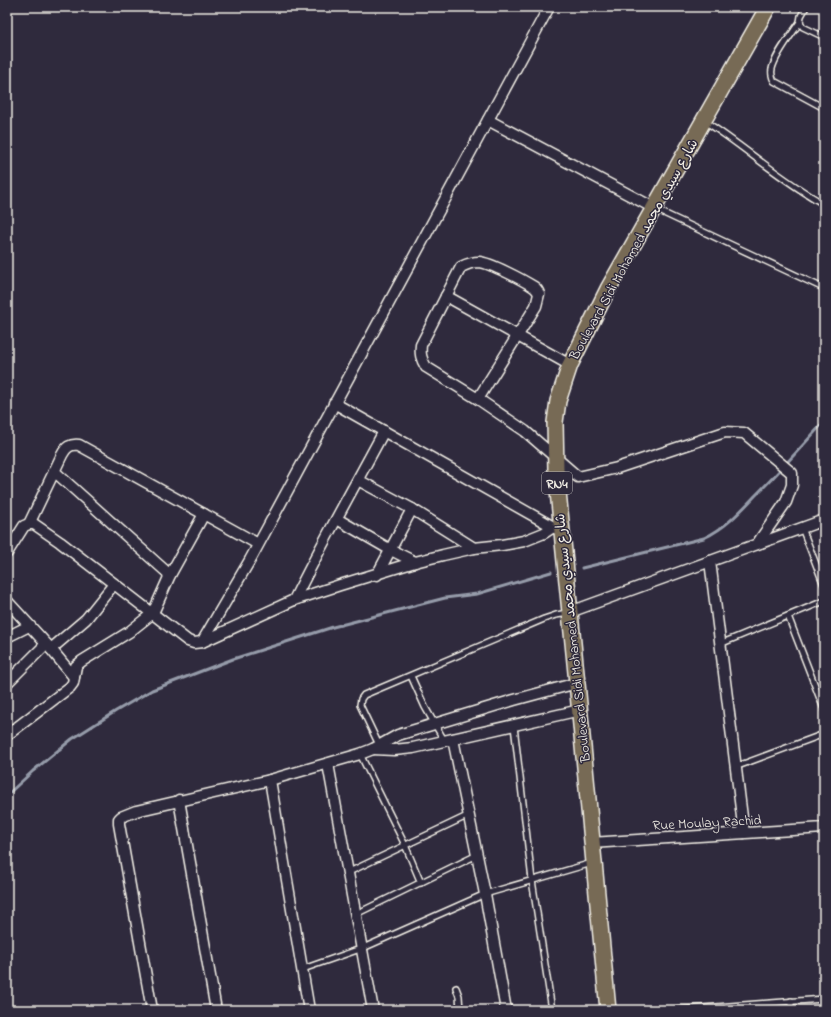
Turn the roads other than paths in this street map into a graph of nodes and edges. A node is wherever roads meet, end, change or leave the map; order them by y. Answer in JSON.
{"nodes":[{"id":1,"x":550,"y":7,"type":"edge"},
{"id":2,"x":768,"y":7,"type":"edge"},
{"id":3,"x":806,"y":7,"type":"edge"},
{"id":4,"x":800,"y":22,"type":"junction"},
{"id":5,"x":824,"y":37,"type":"edge"},
{"id":6,"x":824,"y":108,"type":"edge"},
{"id":7,"x":488,"y":120,"type":"junction"},
{"id":8,"x":703,"y":120,"type":"junction"},
{"id":9,"x":824,"y":204,"type":"edge"},
{"id":10,"x":654,"y":208,"type":"junction"},
{"id":11,"x":821,"y":287,"type":"dead end"},
{"id":12,"x":446,"y":296,"type":"junction"},
{"id":13,"x":517,"y":335,"type":"junction"},
{"id":14,"x":570,"y":365,"type":"junction"},
{"id":15,"x":478,"y":399,"type":"junction"},
{"id":16,"x":334,"y":403,"type":"junction"},
{"id":17,"x":384,"y":431,"type":"junction"},
{"id":18,"x":555,"y":457,"type":"junction"},
{"id":19,"x":54,"y":471,"type":"junction"},
{"id":20,"x":358,"y":480,"type":"junction"},
{"id":21,"x":412,"y":509,"type":"junction"},
{"id":22,"x":204,"y":514,"type":"junction"},
{"id":23,"x":337,"y":519,"type":"junction"},
{"id":24,"x":824,"y":520,"type":"edge"},
{"id":25,"x":29,"y":524,"type":"junction"},
{"id":26,"x":802,"y":528,"type":"junction"},
{"id":27,"x":557,"y":529,"type":"junction"},
{"id":28,"x":258,"y":544,"type":"junction"},
{"id":29,"x":757,"y":544,"type":"junction"},
{"id":30,"x":474,"y":548,"type":"junction"},
{"id":31,"x":389,"y":549,"type":"junction"},
{"id":32,"x":7,"y":553,"type":"edge"},
{"id":33,"x":710,"y":561,"type":"junction"},
{"id":34,"x":415,"y":562,"type":"junction"},
{"id":35,"x":170,"y":575,"type":"junction"},
{"id":36,"x":377,"y":575,"type":"junction"},
{"id":37,"x":114,"y":584,"type":"junction"},
{"id":38,"x":824,"y":585,"type":"edge"},
{"id":39,"x":7,"y":600,"type":"edge"},
{"id":40,"x":294,"y":600,"type":"junction"},
{"id":41,"x":824,"y":601,"type":"edge"},
{"id":42,"x":570,"y":612,"type":"junction"},
{"id":43,"x":153,"y":613,"type":"junction"},
{"id":44,"x":788,"y":616,"type":"junction"},
{"id":45,"x":29,"y":626,"type":"junction"},
{"id":46,"x":7,"y":637,"type":"edge"},
{"id":47,"x":202,"y":642,"type":"junction"},
{"id":48,"x":720,"y":644,"type":"junction"},
{"id":49,"x":48,"y":646,"type":"junction"},
{"id":50,"x":411,"y":676,"type":"junction"},
{"id":51,"x":74,"y":677,"type":"junction"},
{"id":52,"x":7,"y":683,"type":"edge"},
{"id":53,"x":577,"y":683,"type":"junction"},
{"id":54,"x":824,"y":709,"type":"edge"},
{"id":55,"x":580,"y":710,"type":"junction"},
{"id":56,"x":435,"y":724,"type":"junction"},
{"id":57,"x":514,"y":726,"type":"junction"},
{"id":58,"x":8,"y":731,"type":"edge"},
{"id":59,"x":824,"y":734,"type":"edge"},
{"id":60,"x":449,"y":740,"type":"junction"},
{"id":61,"x":378,"y":748,"type":"junction"},
{"id":62,"x":360,"y":754,"type":"junction"},
{"id":63,"x":328,"y":764,"type":"junction"},
{"id":64,"x":735,"y":768,"type":"junction"},
{"id":65,"x":270,"y":780,"type":"junction"},
{"id":66,"x":179,"y":800,"type":"junction"},
{"id":67,"x":470,"y":814,"type":"junction"},
{"id":68,"x":824,"y":828,"type":"edge"},
{"id":69,"x":744,"y":833,"type":"junction"},
{"id":70,"x":592,"y":843,"type":"junction"},
{"id":71,"x":405,"y":845,"type":"junction"},
{"id":72,"x":477,"y":855,"type":"junction"},
{"id":73,"x":593,"y":862,"type":"junction"},
{"id":74,"x":349,"y":872,"type":"junction"},
{"id":75,"x":532,"y":880,"type":"junction"},
{"id":76,"x":421,"y":883,"type":"junction"},
{"id":77,"x":485,"y":894,"type":"junction"},
{"id":78,"x":356,"y":914,"type":"junction"},
{"id":79,"x":363,"y":948,"type":"junction"},
{"id":80,"x":303,"y":970,"type":"junction"},
{"id":81,"x":456,"y":988,"type":"dead end"},
{"id":82,"x":824,"y":999,"type":"edge"},
{"id":83,"x":791,"y":1000,"type":"junction"},
{"id":84,"x":152,"y":1010,"type":"edge"},
{"id":85,"x":216,"y":1010,"type":"edge"},
{"id":86,"x":309,"y":1010,"type":"edge"},
{"id":87,"x":373,"y":1010,"type":"edge"},
{"id":88,"x":460,"y":1010,"type":"edge"},
{"id":89,"x":506,"y":1010,"type":"edge"},
{"id":90,"x":552,"y":1010,"type":"edge"},
{"id":91,"x":608,"y":1010,"type":"edge"},
{"id":92,"x":678,"y":1010,"type":"edge"},
{"id":93,"x":792,"y":1010,"type":"edge"}],
"edges":[{"from":1,"to":7,"type":"street"},
{"from":2,"to":8,"type":"main road","name":"Boulevard Sidi Mohamed شارع سيدي محمد","number":"RN4"},
{"from":3,"to":4,"type":"lane"},
{"from":4,"to":5,"type":"lane"},
{"from":4,"to":6,"type":"lane"},
{"from":7,"to":10,"type":"street"},
{"from":7,"to":16,"type":"street"},
{"from":8,"to":9,"type":"lane"},
{"from":8,"to":10,"type":"main road","name":"Boulevard Sidi Mohamed شارع سيدي محمد","number":"RN4"},
{"from":10,"to":11,"type":"lane"},
{"from":10,"to":14,"type":"main road","name":"Boulevard Sidi Mohamed شارع سيدي محمد","number":"RN4"},
{"from":12,"to":13,"type":"street"},
{"from":12,"to":13,"type":"street"},
{"from":12,"to":15,"type":"street"},
{"from":13,"to":14,"type":"street"},
{"from":13,"to":15,"type":"street"},
{"from":14,"to":18,"type":"main road","name":"Boulevard Sidi Mohamed شارع سيدي محمد","number":"RN4"},
{"from":15,"to":18,"type":"street"},
{"from":16,"to":17,"type":"street"},
{"from":16,"to":28,"type":"street"},
{"from":17,"to":20,"type":"street"},
{"from":17,"to":27,"type":"street"},
{"from":18,"to":27,"type":"main road","name":"Boulevard Sidi Mohamed شارع سيدي محمد","number":"RN4"},
{"from":18,"to":29,"type":"street"},
{"from":19,"to":22,"type":"street"},
{"from":19,"to":25,"type":"street"},
{"from":19,"to":35,"type":"street"},
{"from":20,"to":21,"type":"street"},
{"from":20,"to":23,"type":"street"},
{"from":21,"to":30,"type":"street"},
{"from":21,"to":31,"type":"street"},
{"from":22,"to":28,"type":"street"},
{"from":22,"to":35,"type":"street"},
{"from":23,"to":31,"type":"street"},
{"from":23,"to":40,"type":"street"},
{"from":24,"to":26,"type":"street"},
{"from":25,"to":32,"type":"street"},
{"from":25,"to":37,"type":"street"},
{"from":26,"to":29,"type":"street"},
{"from":26,"to":38,"type":"lane"},
{"from":27,"to":30,"type":"street"},
{"from":27,"to":42,"type":"main road","name":"Boulevard Sidi Mohamed شارع سيدي محمد","number":"RN4"},
{"from":28,"to":47,"type":"street"},
{"from":29,"to":33,"type":"street"},
{"from":30,"to":34,"type":"street"},
{"from":31,"to":34,"type":"street"},
{"from":31,"to":36,"type":"street"},
{"from":33,"to":42,"type":"street"},
{"from":33,"to":48,"type":"street"},
{"from":34,"to":36,"type":"street"},
{"from":35,"to":43,"type":"street"},
{"from":36,"to":40,"type":"street"},
{"from":37,"to":43,"type":"street"},
{"from":37,"to":49,"type":"street"},
{"from":39,"to":45,"type":"street"},
{"from":40,"to":47,"type":"street"},
{"from":41,"to":44,"type":"lane"},
{"from":42,"to":50,"type":"lane"},
{"from":42,"to":53,"type":"main road","name":"Boulevard Sidi Mohamed شارع سيدي محمد","number":"RN4"},
{"from":43,"to":47,"type":"street"},
{"from":43,"to":51,"type":"street"},
{"from":44,"to":48,"type":"lane"},
{"from":44,"to":54,"type":"lane"},
{"from":45,"to":46,"type":"street"},
{"from":45,"to":49,"type":"street"},
{"from":48,"to":64,"type":"street"},
{"from":49,"to":51,"type":"street"},
{"from":49,"to":52,"type":"street"},
{"from":50,"to":56,"type":"lane"},
{"from":50,"to":61,"type":"lane"},
{"from":51,"to":58,"type":"street"},
{"from":53,"to":55,"type":"main road","name":"Boulevard Sidi Mohamed شارع سيدي محمد","number":"RN4"},
{"from":53,"to":56,"type":"street"},
{"from":55,"to":57,"type":"street"},
{"from":55,"to":70,"type":"main road","name":"Boulevard Sidi Mohamed شارع سيدي محمد","number":"RN4"},
{"from":56,"to":60,"type":"lane"},
{"from":56,"to":61,"type":"street"},
{"from":57,"to":60,"type":"street"},
{"from":57,"to":75,"type":"lane"},
{"from":59,"to":64,"type":"lane"},
{"from":60,"to":61,"type":"street"},
{"from":60,"to":67,"type":"street"},
{"from":61,"to":62,"type":"street"},
{"from":62,"to":63,"type":"street"},
{"from":62,"to":71,"type":"lane"},
{"from":63,"to":65,"type":"street"},
{"from":63,"to":74,"type":"street"},
{"from":64,"to":69,"type":"street"},
{"from":65,"to":66,"type":"street"},
{"from":65,"to":80,"type":"street"},
{"from":66,"to":84,"type":"street"},
{"from":66,"to":85,"type":"street"},
{"from":67,"to":71,"type":"lane"},
{"from":67,"to":72,"type":"street"},
{"from":68,"to":69,"type":"street","name":"Rue Moulay Rachid"},
{"from":69,"to":70,"type":"street","name":"Rue Moulay Rachid"},
{"from":70,"to":73,"type":"main road","name":"Boulevard Sidi Mohamed شارع سيدي محمد","number":"RN4"},
{"from":71,"to":74,"type":"lane"},
{"from":71,"to":76,"type":"lane"},
{"from":72,"to":76,"type":"lane"},
{"from":72,"to":77,"type":"street"},
{"from":73,"to":75,"type":"lane"},
{"from":73,"to":91,"type":"main road","name":"Boulevard Sidi Mohamed شارع سيدي محمد","number":"RN4"},
{"from":74,"to":78,"type":"street"},
{"from":75,"to":77,"type":"lane"},
{"from":75,"to":90,"type":"lane"},
{"from":76,"to":78,"type":"lane"},
{"from":77,"to":79,"type":"lane"},
{"from":77,"to":89,"type":"street"},
{"from":78,"to":79,"type":"street"},
{"from":79,"to":80,"type":"lane"},
{"from":79,"to":87,"type":"street"},
{"from":80,"to":86,"type":"street"},
{"from":81,"to":88,"type":"lane"},
{"from":82,"to":83,"type":"lane"},
{"from":83,"to":92,"type":"lane"},
{"from":83,"to":93,"type":"lane"}]}
